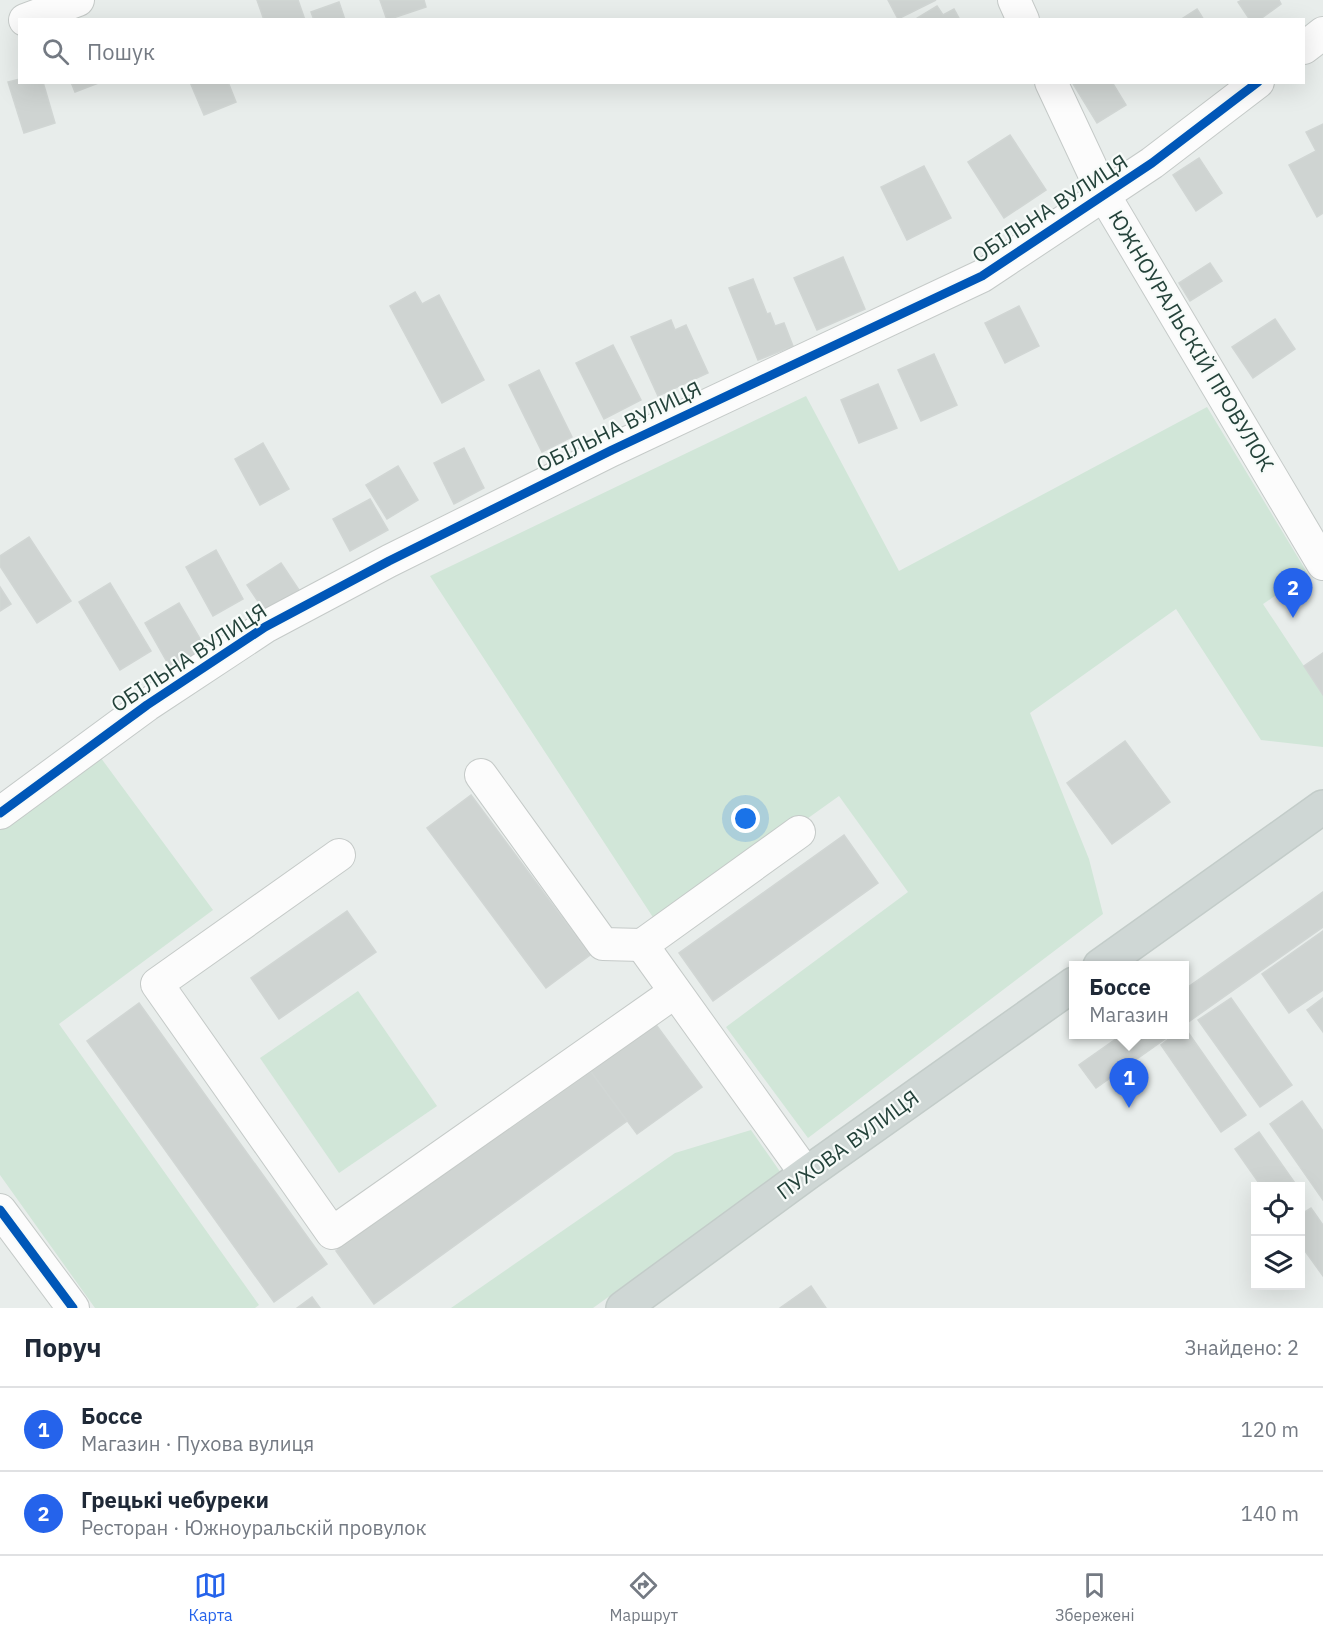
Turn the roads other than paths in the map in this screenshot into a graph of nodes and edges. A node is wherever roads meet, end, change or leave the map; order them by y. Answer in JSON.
{"nodes":[{"id":1,"x":78,"y":0,"type":"edge"},
{"id":2,"x":1014,"y":0,"type":"edge"},
{"id":3,"x":30,"y":18,"type":"edge"},
{"id":4,"x":1022,"y":18,"type":"edge"},
{"id":5,"x":18,"y":22,"type":"edge"},
{"id":6,"x":0,"y":28,"type":"edge"},
{"id":7,"x":1323,"y":33,"type":"edge"},
{"id":8,"x":1305,"y":47,"type":"edge"},
{"id":9,"x":1052,"y":84,"type":"edge"},
{"id":10,"x":1255,"y":84,"type":"edge"},
{"id":11,"x":1104,"y":195,"type":"junction"},
{"id":12,"x":1323,"y":564,"type":"edge"},
{"id":13,"x":481,"y":775,"type":"dead end"},
{"id":14,"x":1323,"y":807,"type":"edge"},
{"id":15,"x":0,"y":813,"type":"edge"},
{"id":16,"x":799,"y":832,"type":"dead end"},
{"id":17,"x":339,"y":855,"type":"dead end"},
{"id":18,"x":642,"y":945,"type":"junction"},
{"id":19,"x":1107,"y":961,"type":"edge"},
{"id":20,"x":1069,"y":988,"type":"edge"},
{"id":21,"x":675,"y":992,"type":"junction"},
{"id":22,"x":806,"y":1174,"type":"junction"},
{"id":23,"x":0,"y":1210,"type":"edge"},
{"id":24,"x":73,"y":1308,"type":"edge"},
{"id":25,"x":623,"y":1308,"type":"edge"}],
"edges":[{"from":1,"to":3,"type":"street"},
{"from":2,"to":4,"type":"street"},
{"from":5,"to":6,"type":"street"},
{"from":7,"to":8,"type":"street"},
{"from":9,"to":11,"type":"street","name":"ЮЖНОУРАЛЬСКІЙ ПРОВУЛОК"},
{"from":10,"to":11,"type":"street","name":"ОБІЛЬНА ВУЛИЦЯ"},
{"from":11,"to":12,"type":"street","name":"ЮЖНОУРАЛЬСКІЙ ПРОВУЛОК"},
{"from":11,"to":15,"type":"street","name":"ОБІЛЬНА ВУЛИЦЯ"},
{"from":13,"to":18,"type":"street"},
{"from":14,"to":19,"type":"main road"},
{"from":16,"to":18,"type":"street"},
{"from":17,"to":21,"type":"street"},
{"from":18,"to":21,"type":"street"},
{"from":20,"to":22,"type":"main road","name":"ПУХОВА ВУЛИЦЯ"},
{"from":21,"to":22,"type":"street"},
{"from":22,"to":25,"type":"main road","name":"ПУХОВА ВУЛИЦЯ"},
{"from":23,"to":24,"type":"street"}]}
